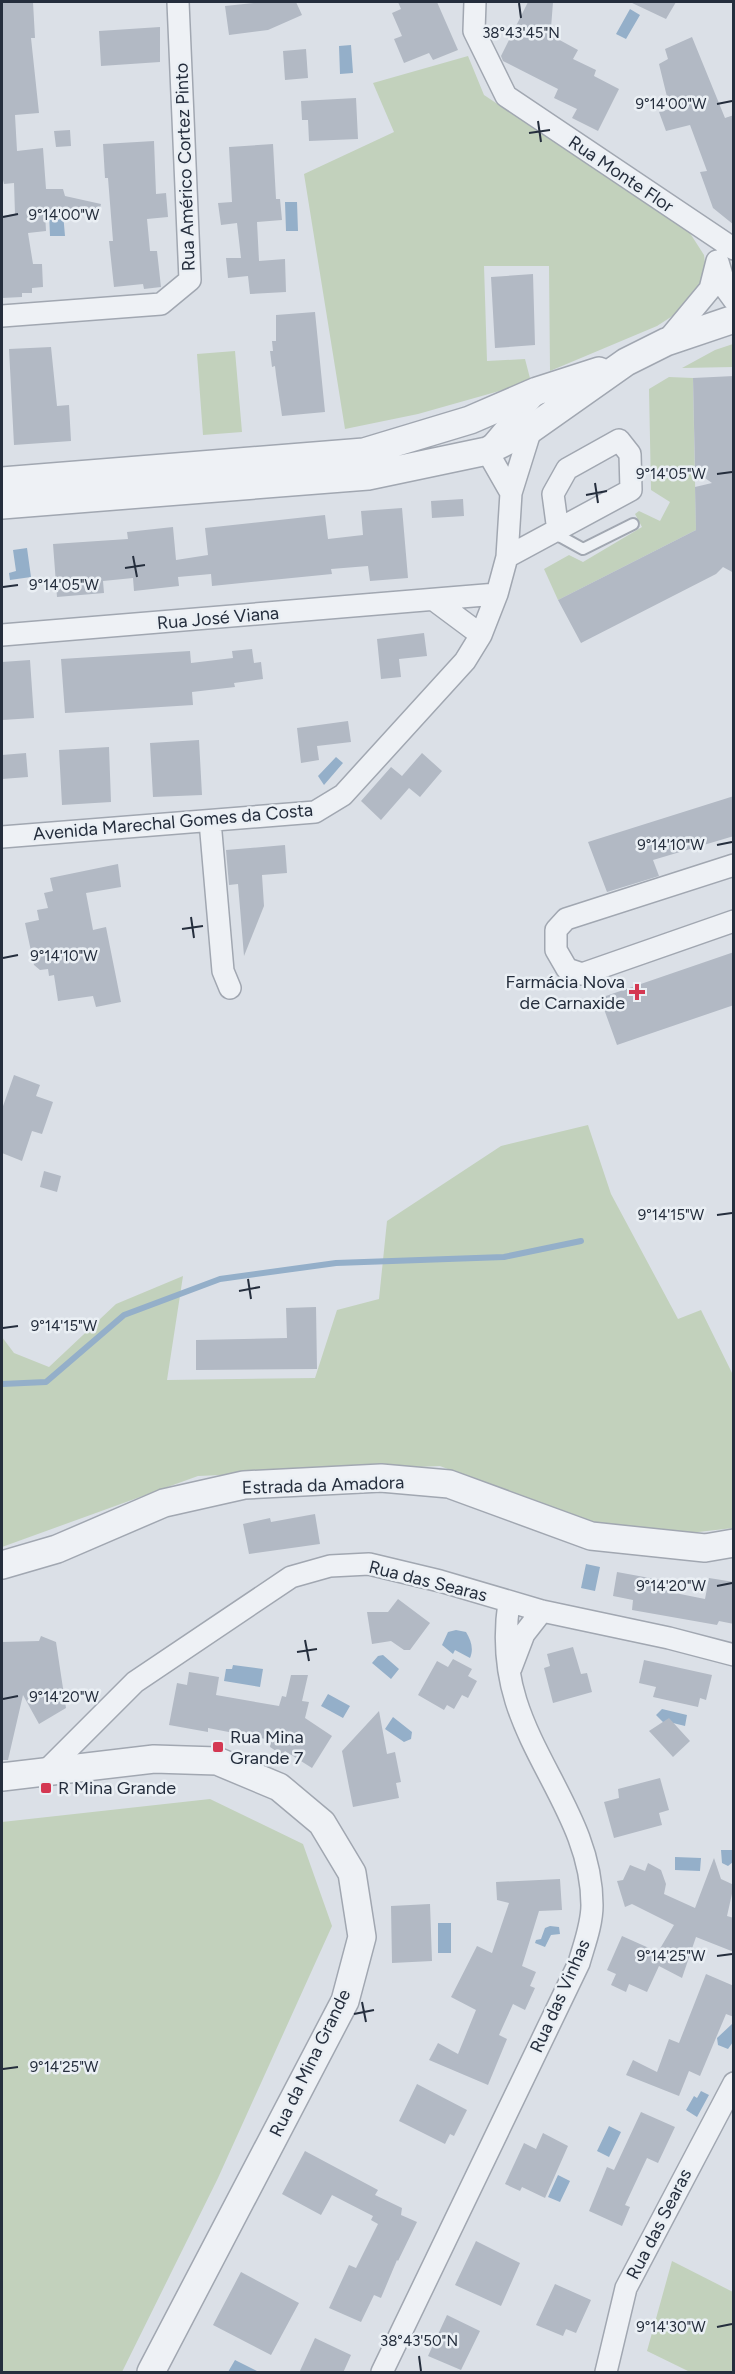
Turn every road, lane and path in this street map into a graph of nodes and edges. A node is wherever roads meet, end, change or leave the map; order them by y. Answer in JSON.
{"nodes":[{"id":1,"x":178,"y":2,"type":"edge"},
{"id":2,"x":475,"y":2,"type":"edge"},
{"id":3,"x":725,"y":255,"type":"edge"},
{"id":4,"x":734,"y":300,"type":"edge"},
{"id":5,"x":2,"y":316,"type":"edge"},
{"id":6,"x":734,"y":319,"type":"edge"},
{"id":7,"x":666,"y":342,"type":"junction"},
{"id":8,"x":626,"y":362,"type":"junction"},
{"id":9,"x":537,"y":391,"type":"junction"},
{"id":10,"x":531,"y":429,"type":"junction"},
{"id":11,"x":487,"y":451,"type":"junction"},
{"id":12,"x":2,"y":486,"type":"edge"},
{"id":13,"x":511,"y":493,"type":"junction"},
{"id":14,"x":633,"y":524,"type":"dead end"},
{"id":15,"x":556,"y":532,"type":"joint"},
{"id":16,"x":507,"y":557,"type":"junction"},
{"id":17,"x":497,"y":594,"type":"junction"},
{"id":18,"x":434,"y":600,"type":"junction"},
{"id":19,"x":2,"y":635,"type":"edge"},
{"id":20,"x":481,"y":635,"type":"junction"},
{"id":21,"x":210,"y":820,"type":"junction"},
{"id":22,"x":2,"y":837,"type":"edge"},
{"id":23,"x":734,"y":865,"type":"edge"},
{"id":24,"x":734,"y":921,"type":"edge"},
{"id":25,"x":230,"y":988,"type":"dead end"},
{"id":26,"x":734,"y":1543,"type":"edge"},
{"id":27,"x":57,"y":1549,"type":"junction"},
{"id":28,"x":2,"y":1566,"type":"edge"},
{"id":29,"x":2,"y":1582,"type":"edge"},
{"id":30,"x":508,"y":1602,"type":"junction"},
{"id":31,"x":542,"y":1611,"type":"junction"},
{"id":32,"x":734,"y":1656,"type":"edge"},
{"id":33,"x":509,"y":1674,"type":"junction"},
{"id":34,"x":44,"y":1773,"type":"junction"},
{"id":35,"x":2,"y":1777,"type":"edge"},
{"id":36,"x":734,"y":2083,"type":"edge"},
{"id":37,"x":151,"y":2373,"type":"edge"},
{"id":38,"x":382,"y":2373,"type":"edge"},
{"id":39,"x":606,"y":2373,"type":"edge"}],
"edges":[{"from":1,"to":5,"type":"street","name":"Rua Américo Cortez Pinto"},
{"from":2,"to":3,"type":"street","name":"Rua Monte Flor"},
{"from":3,"to":4,"type":"street"},
{"from":3,"to":7,"type":"street"},
{"from":6,"to":7,"type":"street"},
{"from":7,"to":8,"type":"street"},
{"from":8,"to":9,"type":"street"},
{"from":8,"to":10,"type":"street"},
{"from":9,"to":11,"type":"street"},
{"from":9,"to":12,"type":"street"},
{"from":10,"to":11,"type":"street"},
{"from":10,"to":13,"type":"street","name":"Avenida Marechal Gomes da Costa"},
{"from":11,"to":12,"type":"street"},
{"from":11,"to":13,"type":"street"},
{"from":13,"to":16,"type":"street","name":"Avenida Marechal Gomes da Costa"},
{"from":14,"to":15,"type":"lane"},
{"from":15,"to":16,"type":"street"},
{"from":16,"to":17,"type":"street","name":"Avenida Marechal Gomes da Costa"},
{"from":17,"to":18,"type":"street","name":"Rua José Viana"},
{"from":17,"to":20,"type":"street","name":"Avenida Marechal Gomes da Costa"},
{"from":18,"to":19,"type":"street","name":"Rua José Viana"},
{"from":18,"to":20,"type":"street"},
{"from":20,"to":21,"type":"street","name":"Avenida Marechal Gomes da Costa"},
{"from":21,"to":22,"type":"street","name":"Avenida Marechal Gomes da Costa"},
{"from":21,"to":25,"type":"street"},
{"from":23,"to":24,"type":"street"},
{"from":26,"to":27,"type":"street","name":"Estrada da Amadora"},
{"from":27,"to":28,"type":"street","name":"Estrada da Amadora"},
{"from":27,"to":29,"type":"street","name":"Estrada da Amadora"},
{"from":30,"to":31,"type":"street","name":"Rua das Searas"},
{"from":30,"to":33,"type":"street","name":"Rua das Vinhas"},
{"from":30,"to":34,"type":"street","name":"Rua das Searas"},
{"from":31,"to":32,"type":"street","name":"Rua das Searas"},
{"from":31,"to":33,"type":"street"},
{"from":33,"to":38,"type":"street","name":"Rua das Vinhas"},
{"from":34,"to":35,"type":"street","name":"Rua da Mina Grande"},
{"from":34,"to":37,"type":"street","name":"Rua da Mina Grande"},
{"from":36,"to":39,"type":"street","name":"Rua das Searas"}]}
